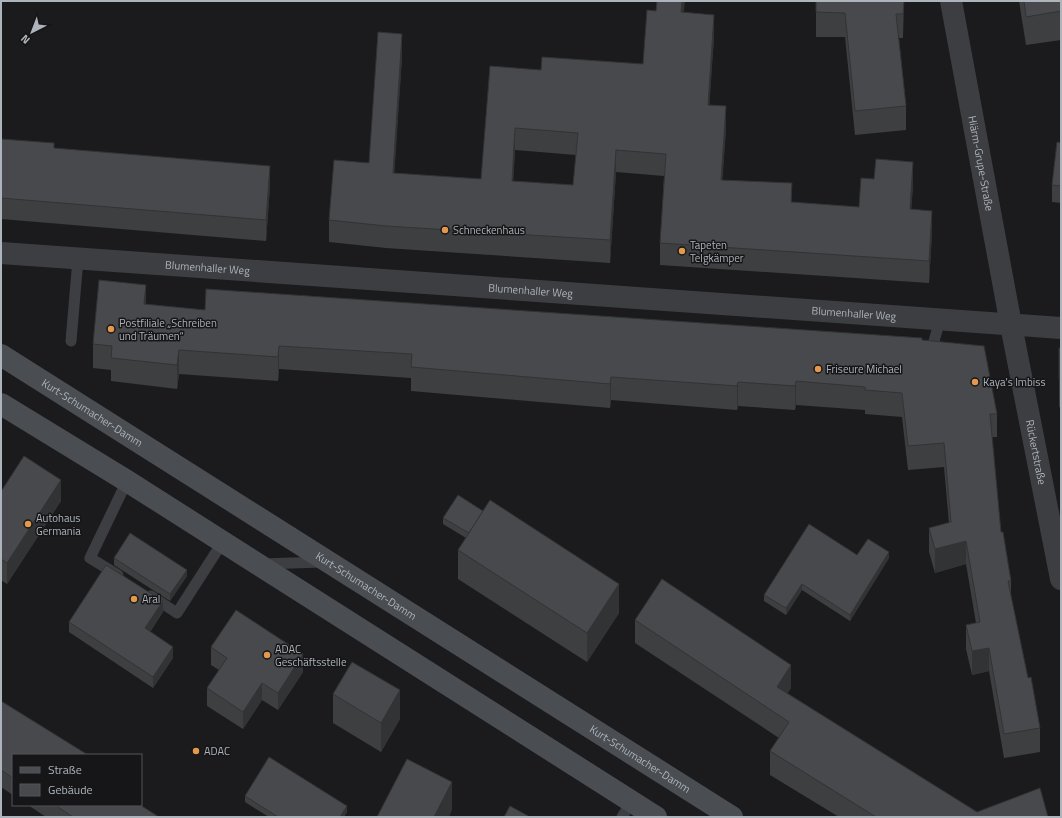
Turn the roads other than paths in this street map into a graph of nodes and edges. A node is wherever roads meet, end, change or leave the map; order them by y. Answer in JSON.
{"nodes":[{"id":1,"x":951,"y":1,"type":"edge"},
{"id":2,"x":1,"y":253,"type":"edge"},
{"id":3,"x":78,"y":259,"type":"junction"},
{"id":4,"x":940,"y":320,"type":"junction"},
{"id":5,"x":1010,"y":325,"type":"junction"},
{"id":6,"x":1061,"y":328,"type":"edge"},
{"id":7,"x":71,"y":341,"type":"dead end"},
{"id":8,"x":1,"y":355,"type":"edge"},
{"id":9,"x":930,"y":357,"type":"edge"},
{"id":10,"x":1,"y":404,"type":"edge"},
{"id":11,"x":127,"y":482,"type":"junction"},
{"id":12,"x":222,"y":543,"type":"junction"},
{"id":13,"x":330,"y":562,"type":"junction"},
{"id":14,"x":256,"y":564,"type":"junction"},
{"id":15,"x":1061,"y":579,"type":"edge"},
{"id":16,"x":130,"y":583,"type":"edge"},
{"id":17,"x":143,"y":592,"type":"edge"},
{"id":18,"x":627,"y":809,"type":"edge"},
{"id":19,"x":656,"y":817,"type":"edge"},
{"id":20,"x":732,"y":817,"type":"edge"}],
"edges":[{"from":1,"to":5,"type":"street","name":"Hiärm-Grupe-Straße"},
{"from":2,"to":3,"type":"street","name":"Blumenhaller Weg"},
{"from":3,"to":4,"type":"street","name":"Blumenhaller Weg"},
{"from":3,"to":7,"type":"lane"},
{"from":4,"to":5,"type":"street","name":"Blumenhaller Weg"},
{"from":4,"to":9,"type":"lane"},
{"from":5,"to":6,"type":"street","name":"Blumenhaller Weg"},
{"from":5,"to":15,"type":"street","name":"Rückertstraße"},
{"from":8,"to":13,"type":"main road","name":"Kurt-Schumacher-Damm"},
{"from":10,"to":11,"type":"main road"},
{"from":11,"to":12,"type":"main road"},
{"from":11,"to":16,"type":"lane"},
{"from":12,"to":14,"type":"main road"},
{"from":12,"to":17,"type":"lane"},
{"from":13,"to":14,"type":"lane"},
{"from":13,"to":20,"type":"main road","name":"Kurt-Schumacher-Damm"},
{"from":14,"to":18,"type":"main road"},
{"from":18,"to":19,"type":"main road"}]}
